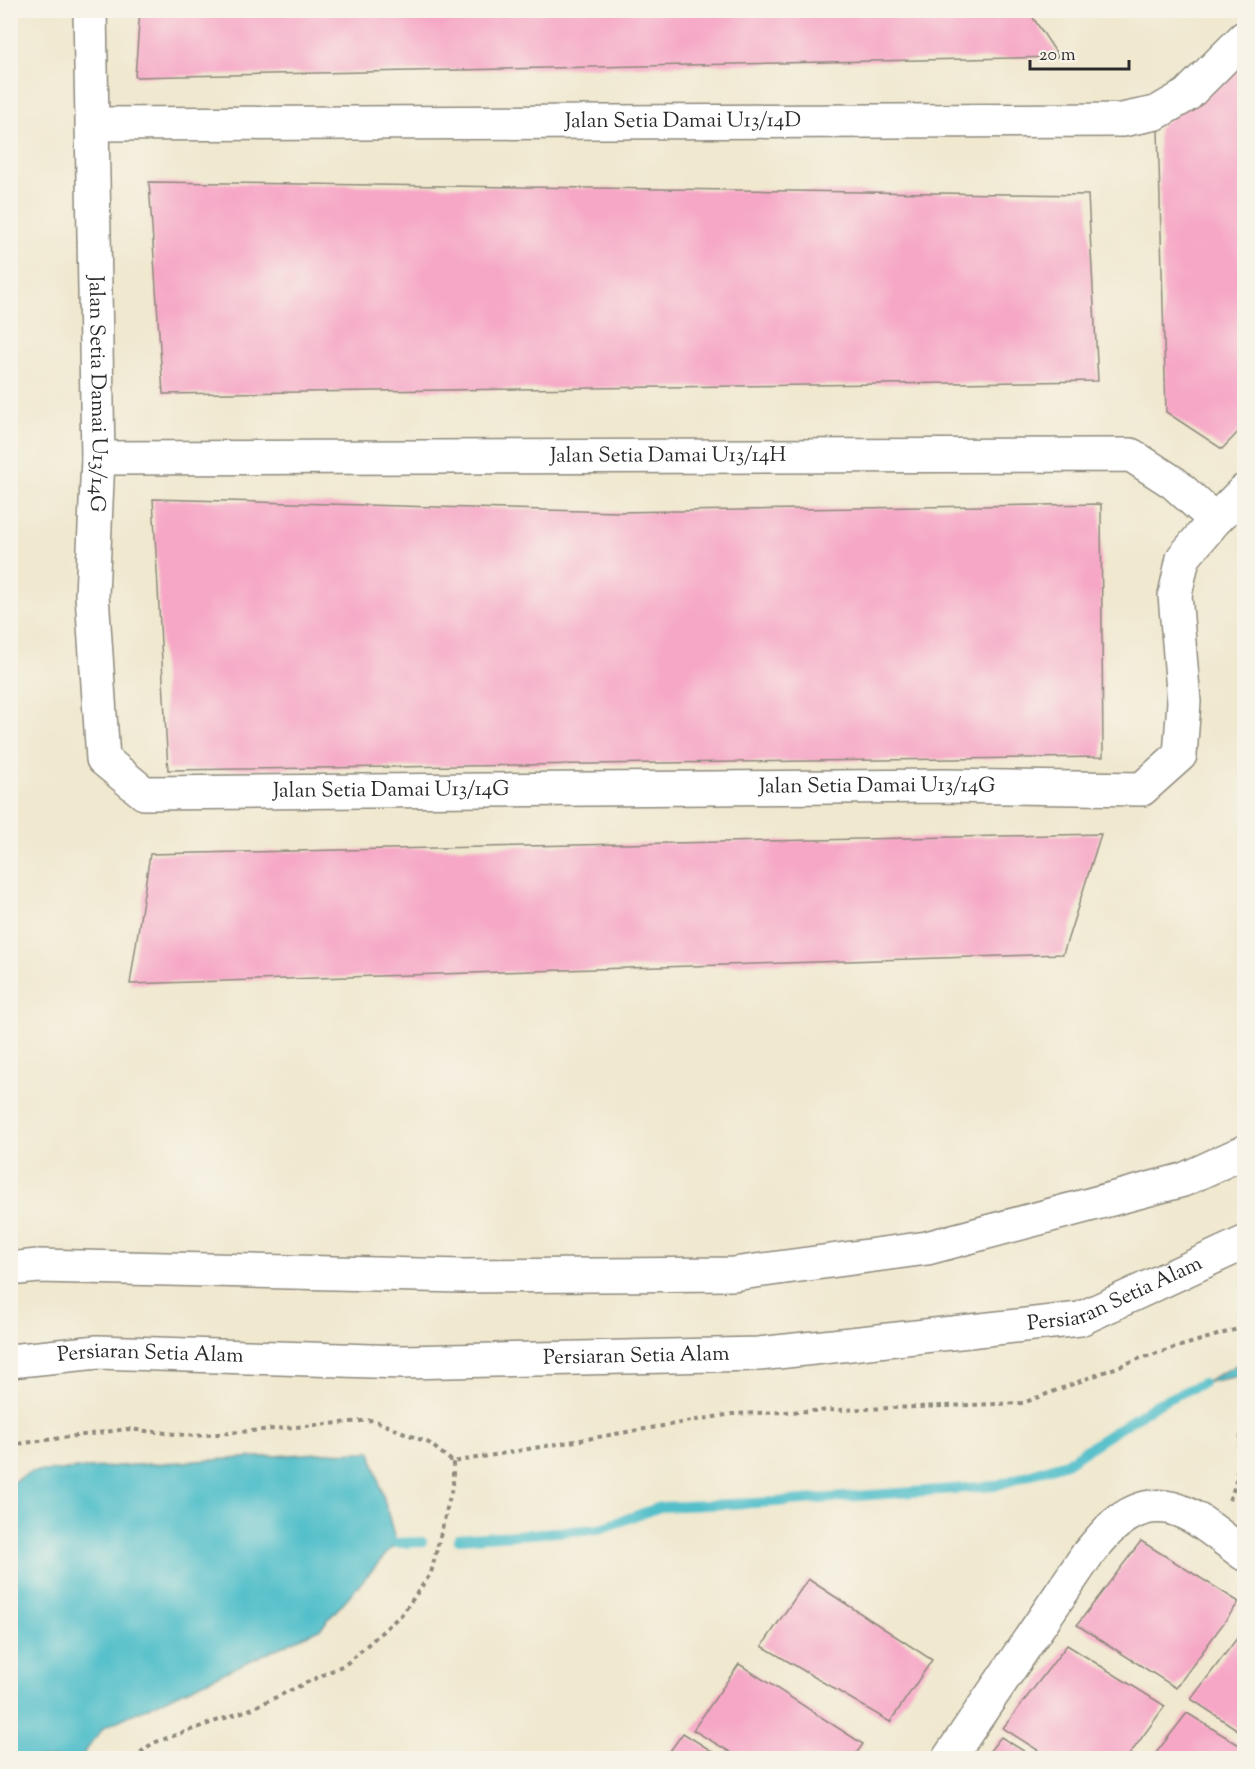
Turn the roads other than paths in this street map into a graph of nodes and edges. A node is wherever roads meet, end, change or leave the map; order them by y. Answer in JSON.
{"nodes":[{"id":1,"x":90,"y":10,"type":"edge"},
{"id":2,"x":1245,"y":38,"type":"edge"},
{"id":3,"x":93,"y":124,"type":"junction"},
{"id":4,"x":98,"y":458,"type":"junction"},
{"id":5,"x":1245,"y":491,"type":"edge"},
{"id":6,"x":1215,"y":520,"type":"junction"},
{"id":7,"x":1245,"y":1152,"type":"edge"},
{"id":8,"x":1245,"y":1243,"type":"edge"},
{"id":9,"x":10,"y":1269,"type":"edge"},
{"id":10,"x":10,"y":1361,"type":"edge"},
{"id":11,"x":1245,"y":1554,"type":"edge"},
{"id":12,"x":949,"y":1758,"type":"edge"}],
"edges":[{"from":1,"to":3,"type":"main road","name":"Jalan Setia Damai U13/14G"},
{"from":2,"to":3,"type":"main road","name":"Jalan Setia Damai U13/14D"},
{"from":3,"to":4,"type":"main road","name":"Jalan Setia Damai U13/14G"},
{"from":4,"to":6,"type":"main road","name":"Jalan Setia Damai U13/14H"},
{"from":4,"to":6,"type":"main road","name":"Jalan Setia Damai U13/14G"},
{"from":5,"to":6,"type":"main road","name":"Jalan Setia Damai U13/14G"},
{"from":7,"to":9,"type":"main road"},
{"from":8,"to":10,"type":"main road","name":"Persiaran Setia Alam"},
{"from":11,"to":12,"type":"main road"}]}
